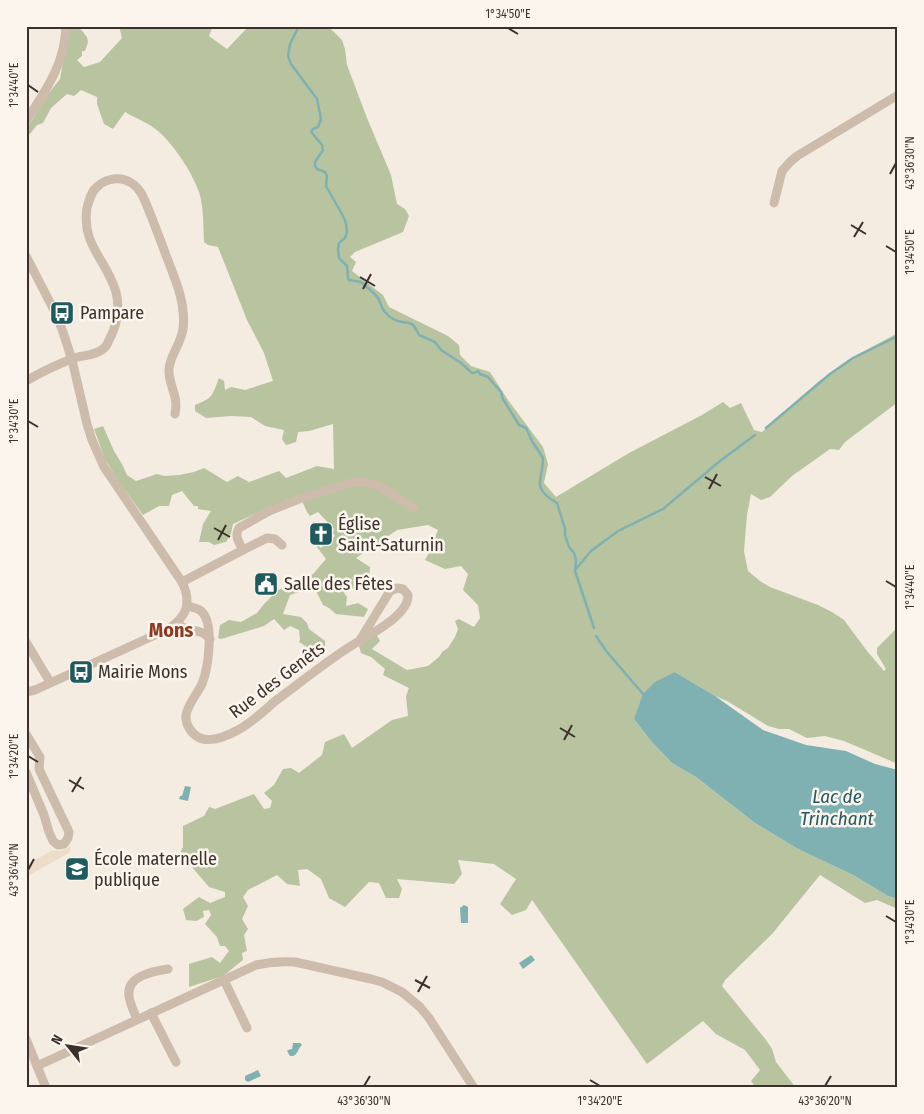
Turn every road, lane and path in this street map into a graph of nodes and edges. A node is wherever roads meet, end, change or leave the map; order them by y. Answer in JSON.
{"nodes":[{"id":1,"x":66,"y":26,"type":"edge"},
{"id":2,"x":898,"y":96,"type":"edge"},
{"id":3,"x":26,"y":121,"type":"edge"},
{"id":4,"x":774,"y":203,"type":"dead end"},
{"id":5,"x":26,"y":256,"type":"edge"},
{"id":6,"x":72,"y":360,"type":"junction"},
{"id":7,"x":26,"y":381,"type":"edge"},
{"id":8,"x":175,"y":414,"type":"dead end"},
{"id":9,"x":414,"y":508,"type":"dead end"},
{"id":10,"x":282,"y":546,"type":"dead end"},
{"id":11,"x":243,"y":550,"type":"junction"},
{"id":12,"x":182,"y":582,"type":"junction"},
{"id":13,"x":187,"y":606,"type":"junction"},
{"id":14,"x":176,"y":624,"type":"junction"},
{"id":15,"x":210,"y":639,"type":"junction"},
{"id":16,"x":360,"y":640,"type":"junction"},
{"id":17,"x":26,"y":642,"type":"edge"},
{"id":18,"x":50,"y":682,"type":"junction"},
{"id":19,"x":31,"y":691,"type":"edge"},
{"id":20,"x":26,"y":699,"type":"edge"},
{"id":21,"x":27,"y":740,"type":"edge"},
{"id":22,"x":26,"y":772,"type":"edge"},
{"id":23,"x":168,"y":969,"type":"dead end"},
{"id":24,"x":224,"y":980,"type":"junction"},
{"id":25,"x":151,"y":1014,"type":"junction"},
{"id":26,"x":138,"y":1020,"type":"junction"},
{"id":27,"x":247,"y":1028,"type":"dead end"},
{"id":28,"x":26,"y":1039,"type":"edge"},
{"id":29,"x":29,"y":1052,"type":"edge"},
{"id":30,"x":176,"y":1062,"type":"dead end"},
{"id":31,"x":37,"y":1066,"type":"junction"},
{"id":32,"x":46,"y":1088,"type":"edge"},
{"id":33,"x":474,"y":1088,"type":"edge"}],
"edges":[{"from":1,"to":3,"type":"street"},
{"from":2,"to":4,"type":"street"},
{"from":5,"to":6,"type":"street"},
{"from":6,"to":7,"type":"street"},
{"from":6,"to":8,"type":"street"},
{"from":6,"to":12,"type":"street"},
{"from":9,"to":11,"type":"street"},
{"from":10,"to":11,"type":"street"},
{"from":11,"to":12,"type":"street"},
{"from":12,"to":13,"type":"street"},
{"from":13,"to":14,"type":"street"},
{"from":13,"to":15,"type":"street","name":"Rue des Genêts"},
{"from":14,"to":15,"type":"street"},
{"from":14,"to":18,"type":"street"},
{"from":15,"to":16,"type":"street","name":"Rue des Genêts"},
{"from":16,"to":16,"type":"street","name":"Rue des Genêts"},
{"from":17,"to":18,"type":"street"},
{"from":18,"to":19,"type":"street"},
{"from":19,"to":20,"type":"street"},
{"from":21,"to":22,"type":"street"},
{"from":23,"to":26,"type":"street"},
{"from":24,"to":25,"type":"street"},
{"from":24,"to":27,"type":"street"},
{"from":24,"to":33,"type":"street"},
{"from":25,"to":26,"type":"street"},
{"from":25,"to":30,"type":"street"},
{"from":26,"to":31,"type":"street"},
{"from":28,"to":29,"type":"street"},
{"from":29,"to":31,"type":"street"},
{"from":31,"to":32,"type":"street"}]}
